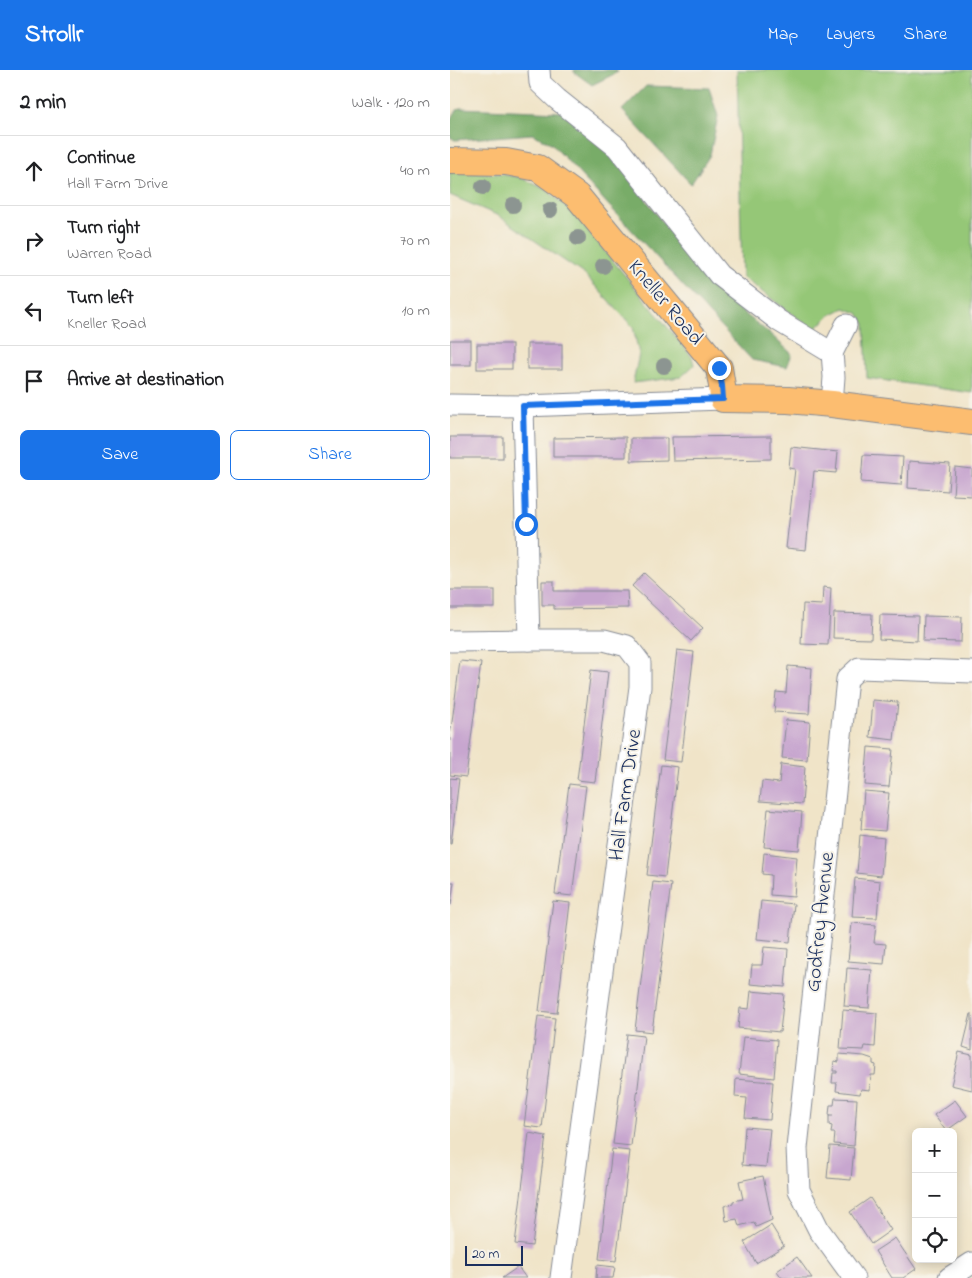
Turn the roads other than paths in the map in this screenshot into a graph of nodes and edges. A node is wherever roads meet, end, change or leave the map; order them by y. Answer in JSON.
{"nodes":[{"id":1,"x":538,"y":70,"type":"edge"},
{"id":2,"x":450,"y":161,"type":"edge"},
{"id":3,"x":846,"y":325,"type":"dead end"},
{"id":4,"x":832,"y":353,"type":"junction"},
{"id":5,"x":723,"y":399,"type":"junction"},
{"id":6,"x":832,"y":404,"type":"junction"},
{"id":7,"x":450,"y":405,"type":"edge"},
{"id":8,"x":523,"y":406,"type":"junction"},
{"id":9,"x":972,"y":422,"type":"edge"},
{"id":10,"x":529,"y":640,"type":"junction"},
{"id":11,"x":450,"y":641,"type":"edge"},
{"id":12,"x":972,"y":672,"type":"edge"},
{"id":13,"x":972,"y":1262,"type":"edge"},
{"id":14,"x":561,"y":1278,"type":"edge"},
{"id":15,"x":854,"y":1278,"type":"edge"},
{"id":16,"x":949,"y":1278,"type":"edge"}],
"edges":[{"from":1,"to":4,"type":"street"},
{"from":2,"to":5,"type":"main road","name":"Kneller Road"},
{"from":3,"to":4,"type":"street"},
{"from":4,"to":6,"type":"street"},
{"from":5,"to":6,"type":"main road"},
{"from":5,"to":8,"type":"street"},
{"from":6,"to":9,"type":"main road"},
{"from":7,"to":8,"type":"street"},
{"from":8,"to":10,"type":"street"},
{"from":10,"to":11,"type":"street","name":"Hall Farm Drive"},
{"from":10,"to":14,"type":"street","name":"Hall Farm Drive"},
{"from":12,"to":15,"type":"street","name":"Godfrey Avenue"},
{"from":13,"to":16,"type":"street"}]}
